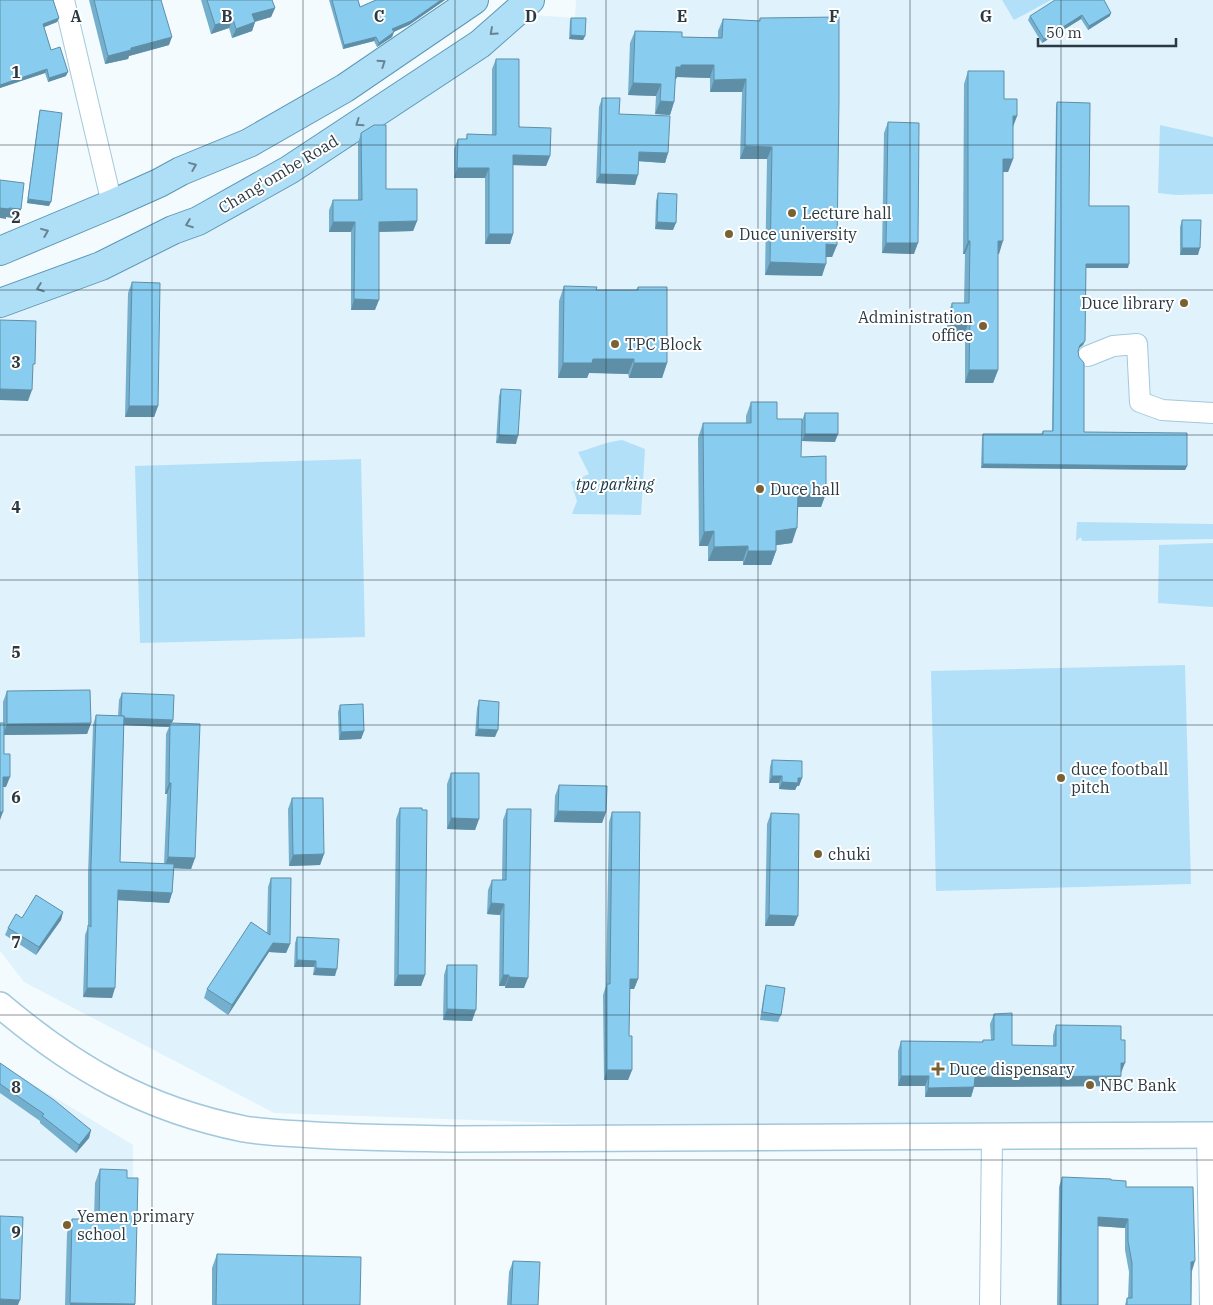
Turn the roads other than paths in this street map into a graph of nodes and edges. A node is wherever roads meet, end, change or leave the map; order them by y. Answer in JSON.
{"nodes":[{"id":1,"x":64,"y":0,"type":"edge"},
{"id":2,"x":474,"y":0,"type":"edge"},
{"id":3,"x":530,"y":0,"type":"edge"},
{"id":4,"x":112,"y":204,"type":"junction"},
{"id":5,"x":0,"y":251,"type":"edge"},
{"id":6,"x":0,"y":303,"type":"edge"},
{"id":7,"x":1088,"y":356,"type":"dead end"},
{"id":8,"x":1213,"y":413,"type":"edge"},
{"id":9,"x":0,"y":1005,"type":"edge"},
{"id":10,"x":1210,"y":1135,"type":"edge"},
{"id":11,"x":992,"y":1137,"type":"junction"},
{"id":12,"x":990,"y":1305,"type":"edge"},
{"id":13,"x":1210,"y":1305,"type":"edge"}],
"edges":[{"from":1,"to":4,"type":"street"},
{"from":4,"to":2,"type":"main road","one_way":true},
{"from":3,"to":6,"type":"main road","name":"Chang'ombe Road","one_way":true},
{"from":5,"to":4,"type":"main road","one_way":true},
{"from":7,"to":8,"type":"street"},
{"from":9,"to":11,"type":"street"},
{"from":10,"to":11,"type":"street"},
{"from":10,"to":13,"type":"street"},
{"from":11,"to":12,"type":"street"}]}
